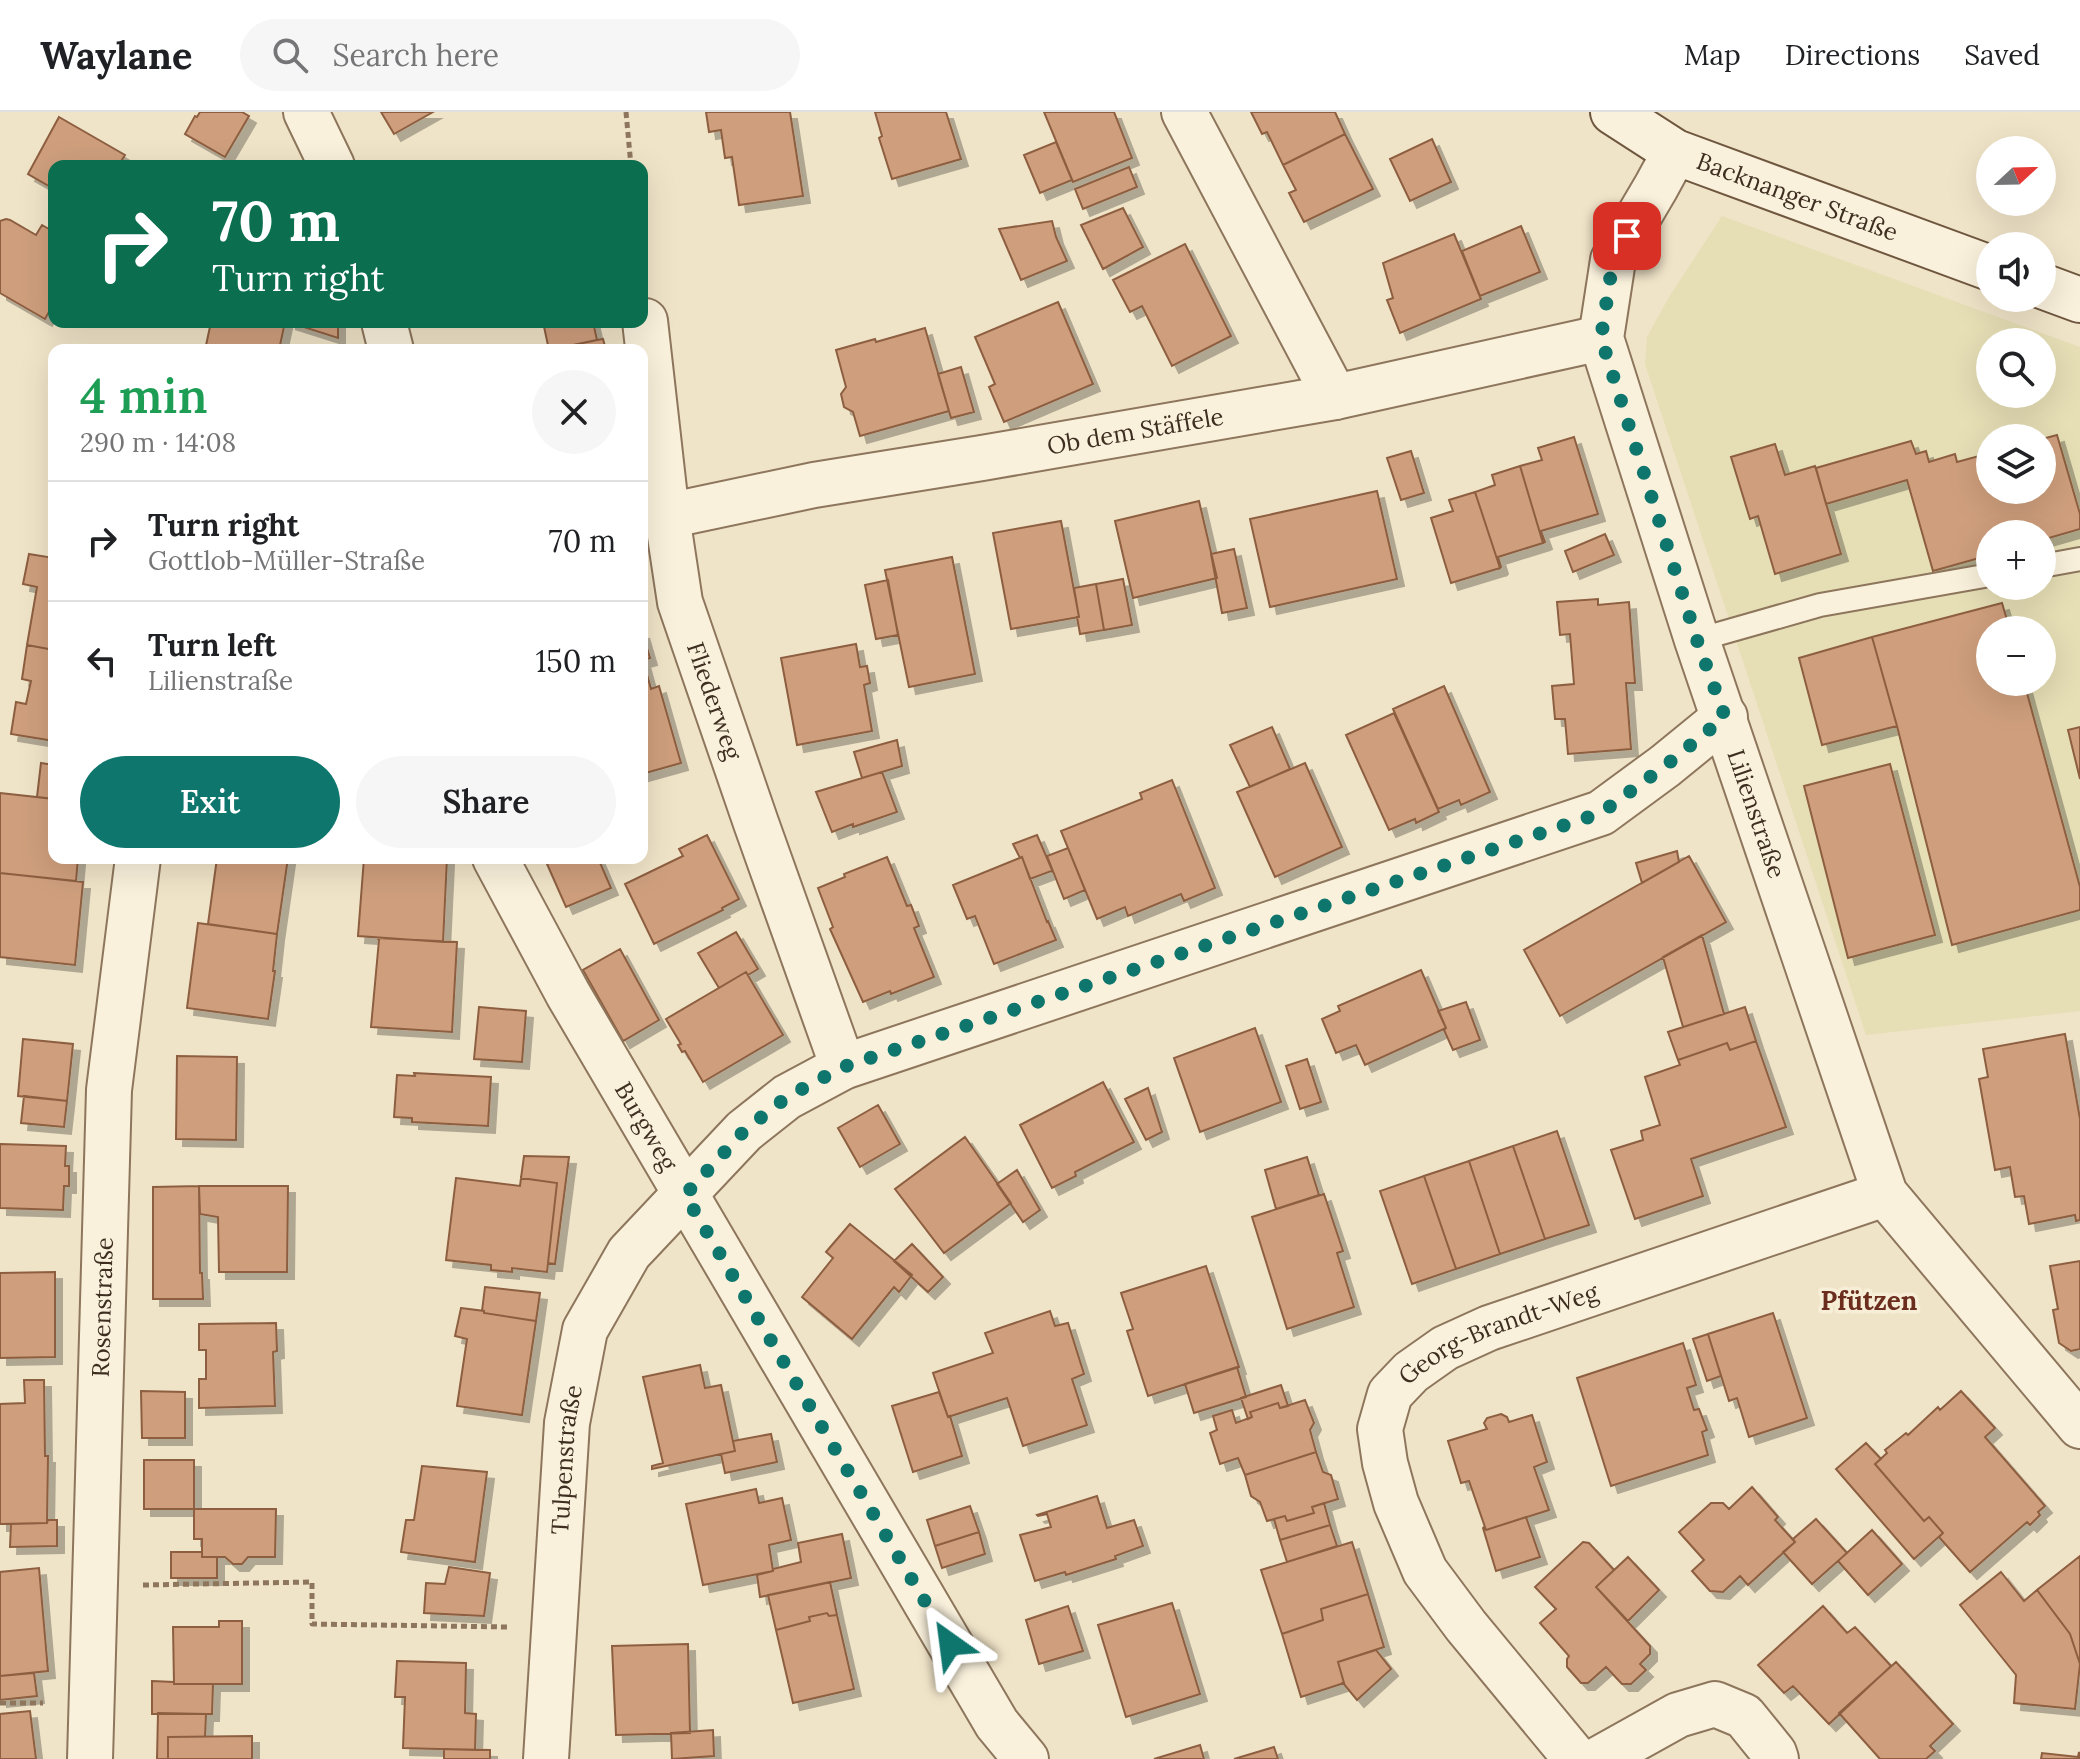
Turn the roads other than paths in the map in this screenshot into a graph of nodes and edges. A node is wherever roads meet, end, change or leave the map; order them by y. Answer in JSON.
{"nodes":[{"id":1,"x":306,"y":112,"type":"edge"},
{"id":2,"x":1184,"y":112,"type":"edge"},
{"id":3,"x":1613,"y":112,"type":"edge"},
{"id":4,"x":1675,"y":152,"type":"junction"},
{"id":5,"x":329,"y":160,"type":"edge"},
{"id":6,"x":1976,"y":263,"type":"edge"},
{"id":7,"x":2056,"y":291,"type":"edge"},
{"id":8,"x":2080,"y":300,"type":"edge"},
{"id":9,"x":1601,"y":338,"type":"junction"},
{"id":10,"x":648,"y":348,"type":"edge"},
{"id":11,"x":1335,"y":397,"type":"junction"},
{"id":12,"x":667,"y":516,"type":"junction"},
{"id":13,"x":2080,"y":559,"type":"edge"},
{"id":14,"x":2056,"y":563,"type":"edge"},
{"id":15,"x":1976,"y":577,"type":"edge"},
{"id":16,"x":1697,"y":640,"type":"junction"},
{"id":17,"x":1725,"y":717,"type":"junction"},
{"id":18,"x":137,"y":864,"type":"edge"},
{"id":19,"x":498,"y":864,"type":"edge"},
{"id":20,"x":843,"y":1067,"type":"junction"},
{"id":21,"x":1885,"y":1194,"type":"junction"},
{"id":22,"x":685,"y":1195,"type":"junction"},
{"id":23,"x":2080,"y":1426,"type":"edge"},
{"id":24,"x":992,"y":1741,"type":"edge"},
{"id":25,"x":90,"y":1759,"type":"edge"},
{"id":26,"x":546,"y":1759,"type":"edge"},
{"id":27,"x":1026,"y":1759,"type":"edge"},
{"id":28,"x":1576,"y":1759,"type":"edge"},
{"id":29,"x":1599,"y":1759,"type":"edge"},
{"id":30,"x":1776,"y":1759,"type":"edge"}],
"edges":[{"from":1,"to":5,"type":"street"},
{"from":2,"to":11,"type":"street"},
{"from":3,"to":4,"type":"street","name":"Backnanger Straße"},
{"from":4,"to":6,"type":"street","name":"Backnanger Straße"},
{"from":4,"to":9,"type":"street","name":"Lilienstraße"},
{"from":7,"to":8,"type":"street"},
{"from":9,"to":11,"type":"street","name":"Ob dem Stäffele"},
{"from":9,"to":16,"type":"street","name":"Lilienstraße"},
{"from":10,"to":12,"type":"street","name":"Fliederweg"},
{"from":11,"to":12,"type":"street","name":"Ob dem Stäffele"},
{"from":12,"to":20,"type":"street","name":"Fliederweg"},
{"from":13,"to":14,"type":"lane"},
{"from":15,"to":16,"type":"lane"},
{"from":16,"to":17,"type":"street","name":"Lilienstraße"},
{"from":17,"to":20,"type":"street","name":"Tulpenstraße"},
{"from":17,"to":21,"type":"street","name":"Lilienstraße"},
{"from":18,"to":25,"type":"street","name":"Rosenstraße"},
{"from":19,"to":22,"type":"street","name":"Burgweg"},
{"from":20,"to":22,"type":"street","name":"Tulpenstraße"},
{"from":21,"to":23,"type":"street","name":"Lilienstraße"},
{"from":21,"to":28,"type":"street","name":"Georg-Brandt-Weg"},
{"from":22,"to":24,"type":"street","name":"Burgweg"},
{"from":22,"to":26,"type":"street","name":"Tulpenstraße"},
{"from":24,"to":27,"type":"street","name":"Burgweg"},
{"from":29,"to":30,"type":"street"}]}
